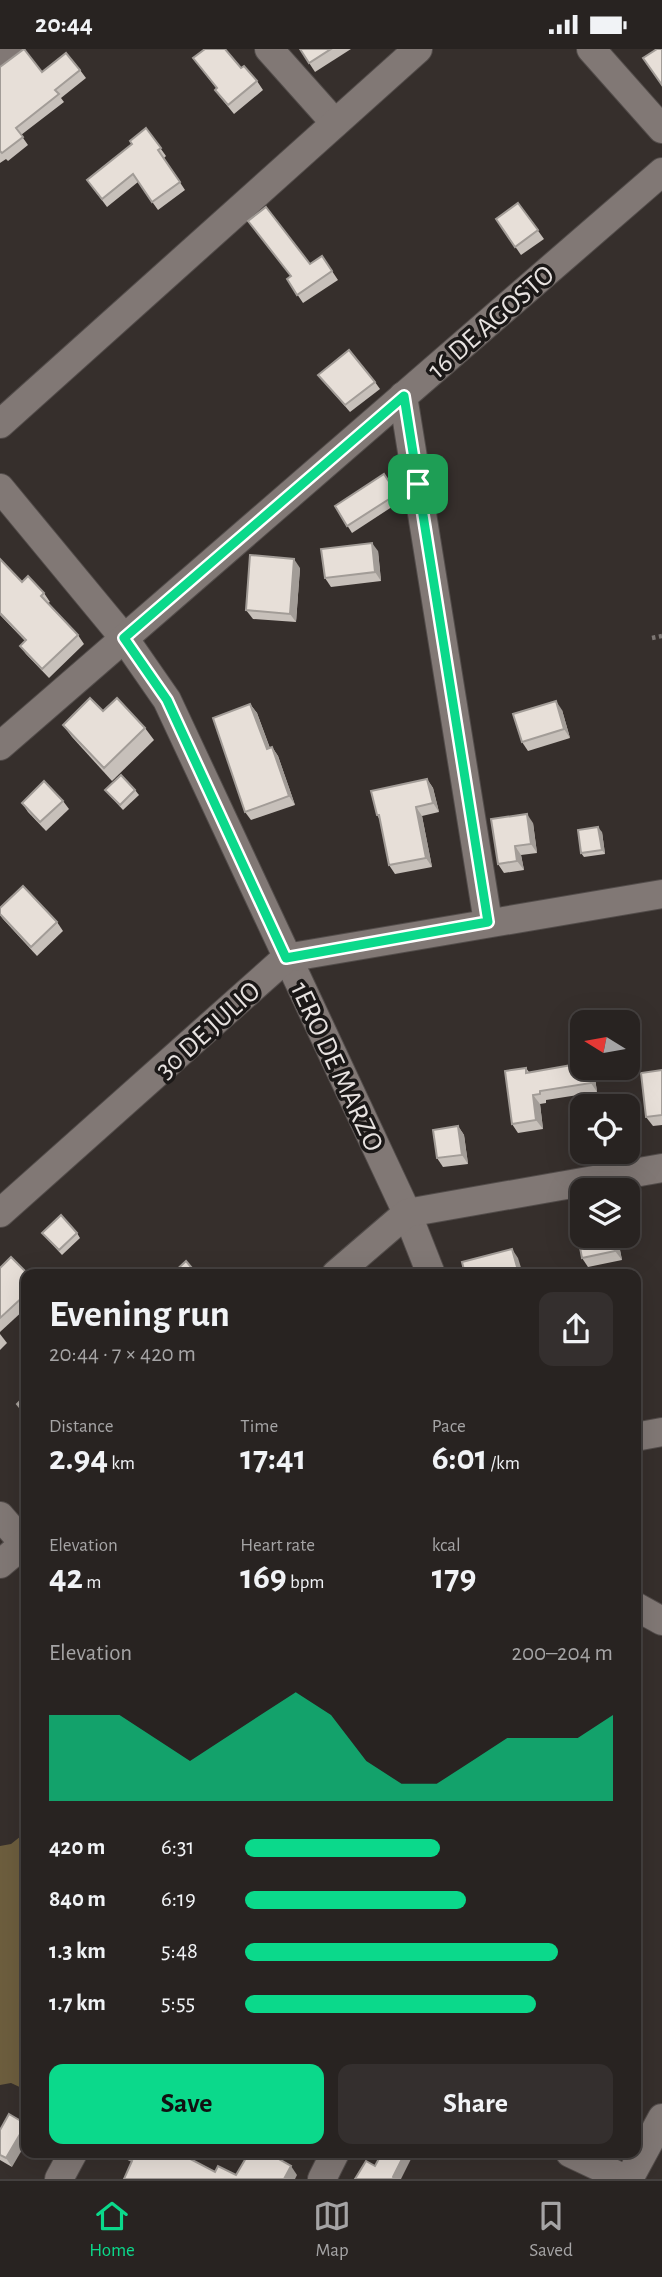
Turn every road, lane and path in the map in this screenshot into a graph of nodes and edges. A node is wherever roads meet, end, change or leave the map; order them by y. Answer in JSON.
{"nodes":[{"id":1,"x":11,"y":49,"type":"edge"},
{"id":2,"x":269,"y":49,"type":"edge"},
{"id":3,"x":418,"y":49,"type":"edge"},
{"id":4,"x":591,"y":49,"type":"edge"},
{"id":5,"x":0,"y":59,"type":"edge"},
{"id":6,"x":335,"y":123,"type":"junction"},
{"id":7,"x":662,"y":129,"type":"edge"},
{"id":8,"x":662,"y":172,"type":"edge"},
{"id":9,"x":404,"y":396,"type":"junction"},
{"id":10,"x":0,"y":424,"type":"edge"},
{"id":11,"x":0,"y":488,"type":"edge"},
{"id":12,"x":662,"y":636,"type":"edge"},
{"id":13,"x":124,"y":638,"type":"junction"},
{"id":14,"x":652,"y":638,"type":"dead end"},
{"id":15,"x":0,"y":746,"type":"edge"},
{"id":16,"x":662,"y":894,"type":"edge"},
{"id":17,"x":488,"y":922,"type":"junction"},
{"id":18,"x":286,"y":958,"type":"junction"},
{"id":19,"x":662,"y":1168,"type":"edge"},
{"id":20,"x":0,"y":1213,"type":"edge"},
{"id":21,"x":407,"y":1213,"type":"junction"},
{"id":22,"x":342,"y":1269,"type":"edge"},
{"id":23,"x":429,"y":1269,"type":"edge"},
{"id":24,"x":662,"y":1432,"type":"edge"},
{"id":25,"x":641,"y":1436,"type":"edge"},
{"id":26,"x":0,"y":1516,"type":"edge"},
{"id":27,"x":21,"y":1540,"type":"edge"},
{"id":28,"x":21,"y":1547,"type":"edge"},
{"id":29,"x":0,"y":1564,"type":"edge"},
{"id":30,"x":641,"y":1609,"type":"edge"},
{"id":31,"x":662,"y":1621,"type":"edge"},
{"id":32,"x":662,"y":2118,"type":"edge"},
{"id":33,"x":641,"y":2155,"type":"edge"},
{"id":34,"x":70,"y":2158,"type":"edge"},
{"id":35,"x":332,"y":2158,"type":"edge"},
{"id":36,"x":581,"y":2158,"type":"edge"},
{"id":37,"x":639,"y":2158,"type":"edge"},
{"id":38,"x":59,"y":2179,"type":"edge"},
{"id":39,"x":322,"y":2179,"type":"edge"},
{"id":40,"x":627,"y":2179,"type":"edge"}],
"edges":[{"from":1,"to":5,"type":"street"},
{"from":2,"to":6,"type":"street"},
{"from":3,"to":6,"type":"street"},
{"from":4,"to":7,"type":"street"},
{"from":6,"to":10,"type":"street"},
{"from":8,"to":9,"type":"street","name":"16 DE AGOSTO"},
{"from":9,"to":13,"type":"street","name":"16 DE AGOSTO"},
{"from":9,"to":17,"type":"street"},
{"from":11,"to":13,"type":"street"},
{"from":12,"to":14,"type":"path"},
{"from":13,"to":15,"type":"street","name":"16 DE AGOSTO"},
{"from":13,"to":18,"type":"street","name":"1ERO DE MARZO"},
{"from":16,"to":17,"type":"street","name":"30 DE JULIO"},
{"from":17,"to":18,"type":"street","name":"30 DE JULIO"},
{"from":18,"to":20,"type":"street","name":"30 DE JULIO"},
{"from":18,"to":21,"type":"street","name":"1ERO DE MARZO"},
{"from":19,"to":21,"type":"street"},
{"from":21,"to":22,"type":"street"},
{"from":21,"to":23,"type":"street","name":"1ERO DE MARZO"},
{"from":24,"to":25,"type":"street"},
{"from":26,"to":27,"type":"street"},
{"from":28,"to":29,"type":"street"},
{"from":30,"to":31,"type":"street"},
{"from":32,"to":33,"type":"street"},
{"from":34,"to":38,"type":"street"},
{"from":35,"to":39,"type":"street"},
{"from":36,"to":40,"type":"street"},
{"from":37,"to":40,"type":"street"}]}
